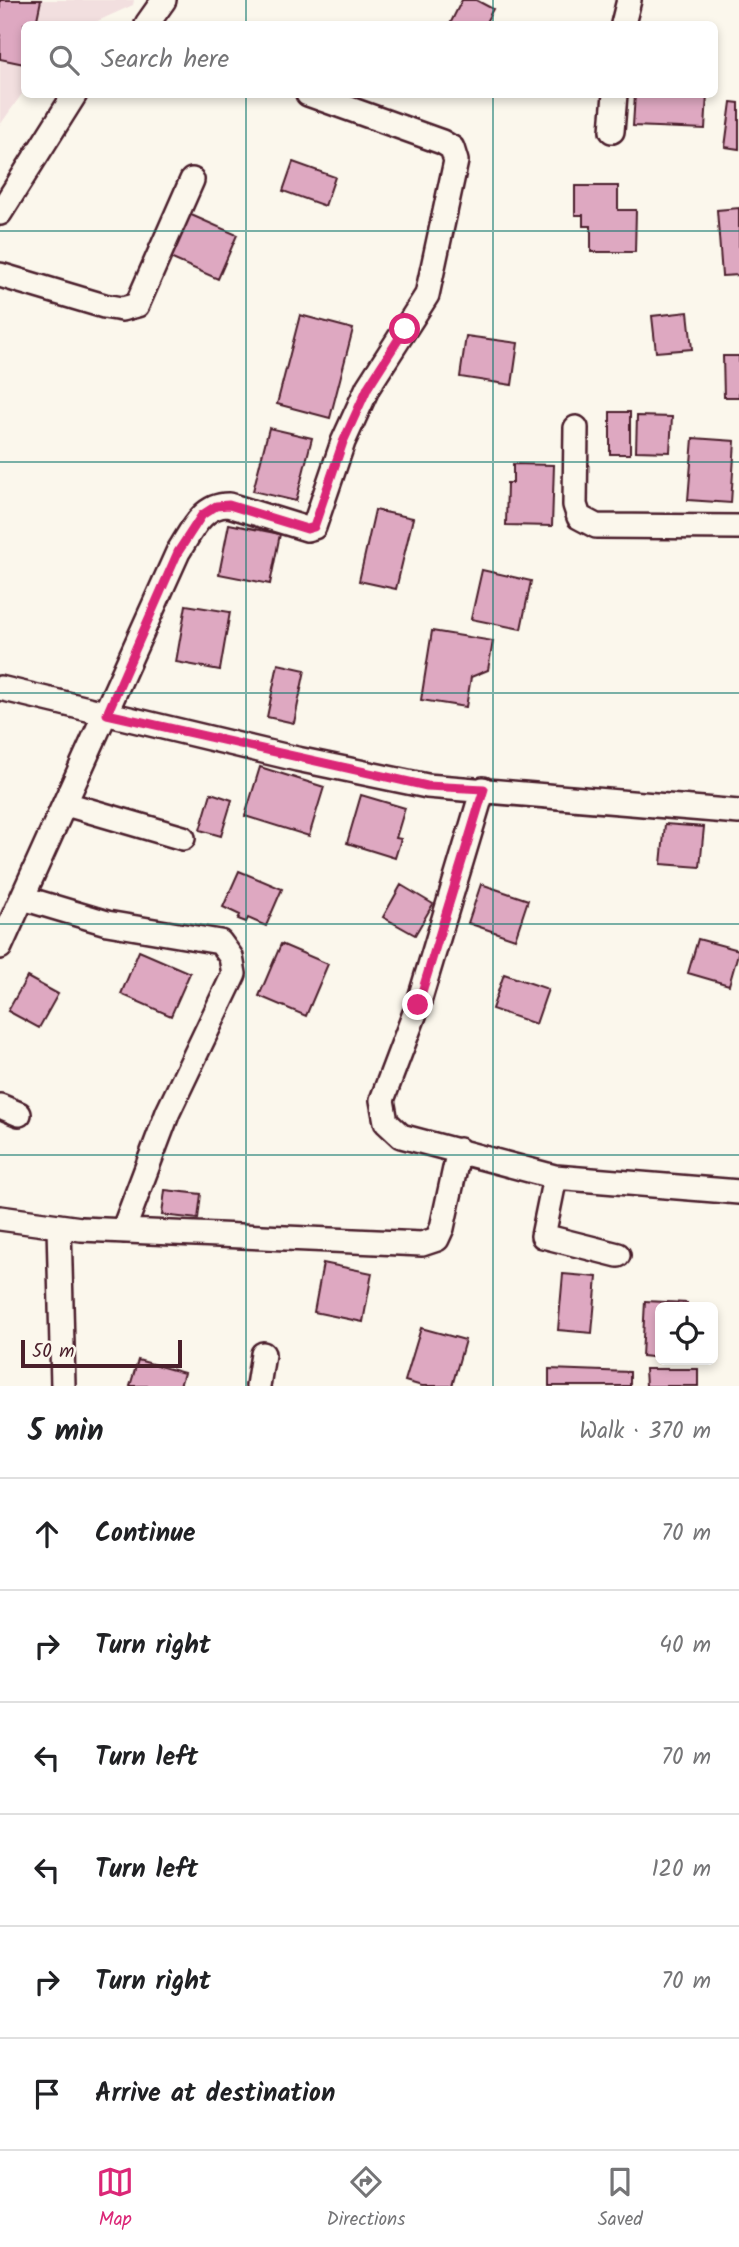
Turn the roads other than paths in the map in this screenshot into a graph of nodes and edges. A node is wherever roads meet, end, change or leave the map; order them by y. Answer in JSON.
{"nodes":[{"id":1,"x":164,"y":0,"type":"edge"},
{"id":2,"x":629,"y":0,"type":"edge"},
{"id":3,"x":149,"y":21,"type":"edge"},
{"id":4,"x":623,"y":21,"type":"edge"},
{"id":5,"x":72,"y":98,"type":"edge"},
{"id":6,"x":319,"y":98,"type":"edge"},
{"id":7,"x":615,"y":98,"type":"edge"},
{"id":8,"x":612,"y":131,"type":"dead end"},
{"id":9,"x":192,"y":180,"type":"dead end"},
{"id":10,"x":0,"y":213,"type":"edge"},
{"id":11,"x":0,"y":275,"type":"edge"},
{"id":12,"x":576,"y":428,"type":"dead end"},
{"id":13,"x":739,"y":527,"type":"edge"},
{"id":14,"x":0,"y":688,"type":"edge"},
{"id":15,"x":107,"y":714,"type":"junction"},
{"id":16,"x":484,"y":789,"type":"junction"},
{"id":17,"x":66,"y":804,"type":"junction"},
{"id":18,"x":739,"y":812,"type":"edge"},
{"id":19,"x":183,"y":838,"type":"dead end"},
{"id":20,"x":23,"y":898,"type":"junction"},
{"id":21,"x":0,"y":947,"type":"edge"},
{"id":22,"x":459,"y":1150,"type":"junction"},
{"id":23,"x":555,"y":1177,"type":"junction"},
{"id":24,"x":739,"y":1192,"type":"edge"},
{"id":25,"x":0,"y":1218,"type":"edge"},
{"id":26,"x":59,"y":1226,"type":"junction"},
{"id":27,"x":123,"y":1231,"type":"junction"},
{"id":28,"x":618,"y":1255,"type":"dead end"},
{"id":29,"x":263,"y":1354,"type":"dead end"},
{"id":30,"x":63,"y":1386,"type":"edge"},
{"id":31,"x":258,"y":1386,"type":"edge"}],
"edges":[{"from":1,"to":3,"type":"street"},
{"from":2,"to":4,"type":"street"},
{"from":5,"to":10,"type":"street"},
{"from":6,"to":15,"type":"street"},
{"from":7,"to":8,"type":"street"},
{"from":9,"to":11,"type":"street"},
{"from":12,"to":13,"type":"street"},
{"from":14,"to":15,"type":"street"},
{"from":15,"to":16,"type":"street"},
{"from":15,"to":17,"type":"street"},
{"from":16,"to":18,"type":"street"},
{"from":16,"to":22,"type":"street"},
{"from":17,"to":19,"type":"street"},
{"from":17,"to":20,"type":"street"},
{"from":20,"to":21,"type":"street"},
{"from":20,"to":27,"type":"street"},
{"from":22,"to":23,"type":"street"},
{"from":22,"to":27,"type":"street"},
{"from":23,"to":24,"type":"street"},
{"from":23,"to":28,"type":"street"},
{"from":25,"to":26,"type":"street"},
{"from":26,"to":27,"type":"street"},
{"from":26,"to":30,"type":"street"},
{"from":29,"to":31,"type":"street"}]}
